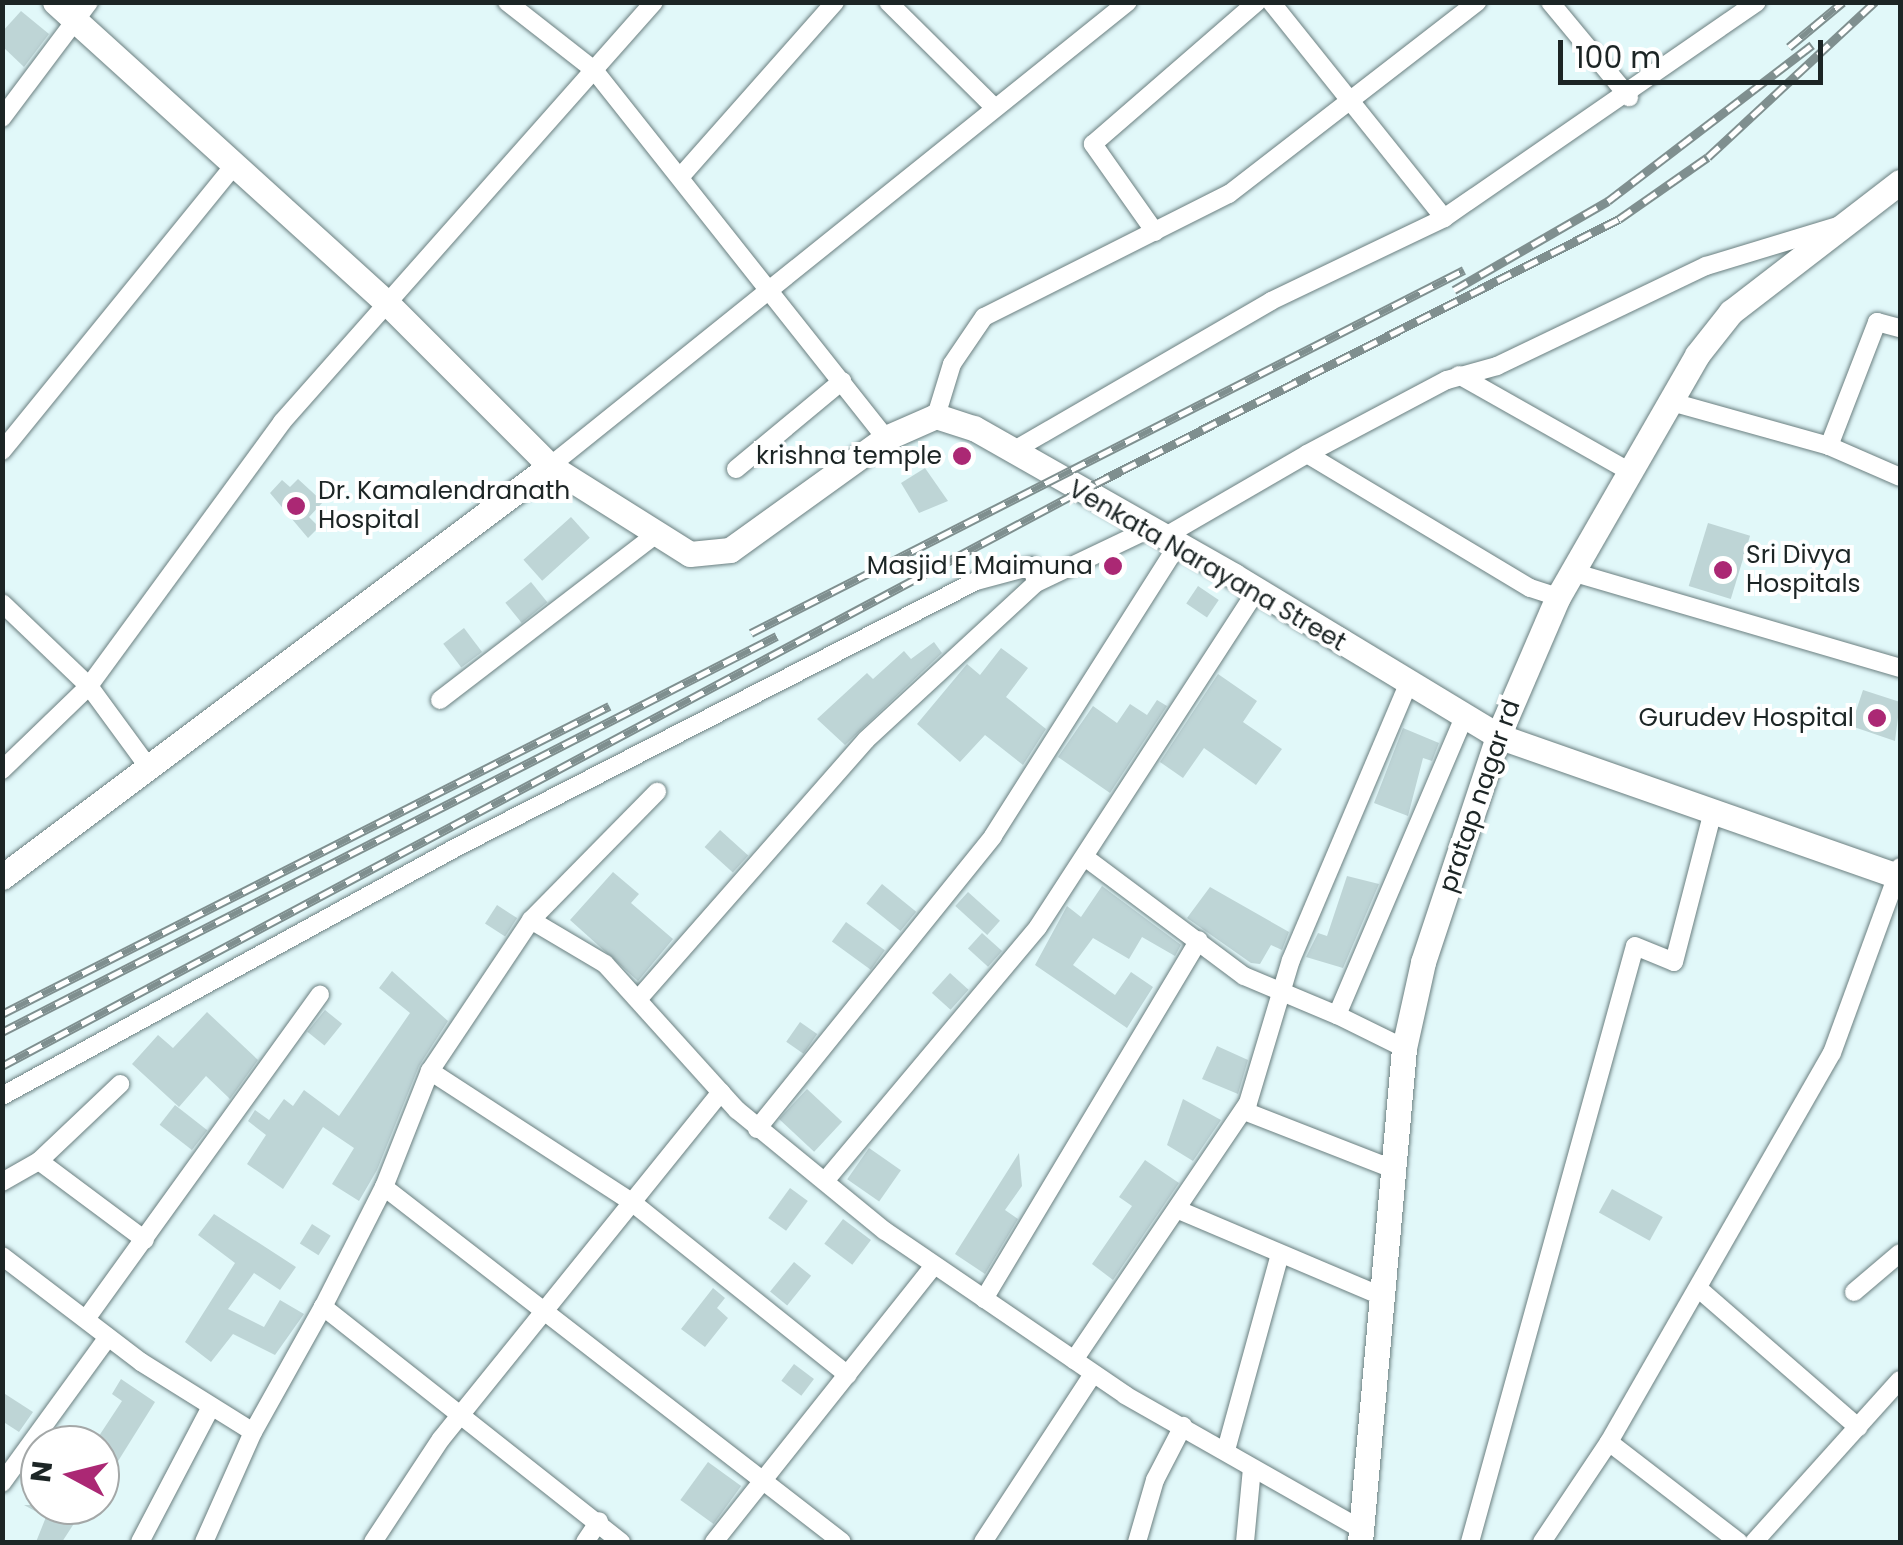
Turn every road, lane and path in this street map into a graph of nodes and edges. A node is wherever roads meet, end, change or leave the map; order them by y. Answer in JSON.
{"nodes":[{"id":1,"x":54,"y":2,"type":"edge"},
{"id":2,"x":507,"y":2,"type":"edge"},
{"id":3,"x":654,"y":2,"type":"edge"},
{"id":4,"x":835,"y":2,"type":"edge"},
{"id":5,"x":888,"y":2,"type":"edge"},
{"id":6,"x":1128,"y":2,"type":"edge"},
{"id":7,"x":1256,"y":2,"type":"edge"},
{"id":8,"x":1271,"y":2,"type":"edge"},
{"id":9,"x":1477,"y":2,"type":"edge"},
{"id":10,"x":1550,"y":2,"type":"edge"},
{"id":11,"x":1758,"y":2,"type":"edge"},
{"id":12,"x":82,"y":11,"type":"edge"},
{"id":13,"x":594,"y":70,"type":"junction"},
{"id":14,"x":1629,"y":97,"type":"junction"},
{"id":15,"x":1353,"y":101,"type":"junction"},
{"id":16,"x":992,"y":106,"type":"junction"},
{"id":17,"x":2,"y":118,"type":"edge"},
{"id":18,"x":232,"y":168,"type":"junction"},
{"id":19,"x":682,"y":175,"type":"junction"},
{"id":20,"x":1900,"y":182,"type":"edge"},
{"id":21,"x":1444,"y":218,"type":"junction"},
{"id":22,"x":1844,"y":225,"type":"junction"},
{"id":23,"x":1155,"y":232,"type":"junction"},
{"id":24,"x":773,"y":288,"type":"junction"},
{"id":25,"x":390,"y":306,"type":"junction"},
{"id":26,"x":1900,"y":328,"type":"edge"},
{"id":27,"x":1459,"y":375,"type":"junction"},
{"id":28,"x":842,"y":381,"type":"junction"},
{"id":29,"x":1668,"y":401,"type":"junction"},
{"id":30,"x":936,"y":416,"type":"junction"},
{"id":31,"x":886,"y":438,"type":"junction"},
{"id":32,"x":1829,"y":446,"type":"junction"},
{"id":33,"x":2,"y":451,"type":"edge"},
{"id":34,"x":1012,"y":452,"type":"junction"},
{"id":35,"x":1307,"y":454,"type":"junction"},
{"id":36,"x":550,"y":466,"type":"junction"},
{"id":37,"x":736,"y":469,"type":"dead end"},
{"id":38,"x":1628,"y":470,"type":"junction"},
{"id":39,"x":1900,"y":477,"type":"edge"},
{"id":40,"x":654,"y":536,"type":"junction"},
{"id":41,"x":1164,"y":537,"type":"junction"},
{"id":42,"x":1572,"y":572,"type":"junction"},
{"id":43,"x":1036,"y":583,"type":"junction"},
{"id":44,"x":1257,"y":590,"type":"junction"},
{"id":45,"x":1558,"y":597,"type":"junction"},
{"id":46,"x":2,"y":603,"type":"edge"},
{"id":47,"x":1900,"y":668,"type":"edge"},
{"id":48,"x":1410,"y":682,"type":"junction"},
{"id":49,"x":89,"y":686,"type":"junction"},
{"id":50,"x":440,"y":700,"type":"dead end"},
{"id":51,"x":1465,"y":715,"type":"junction"},
{"id":52,"x":1498,"y":736,"type":"junction"},
{"id":53,"x":146,"y":764,"type":"junction"},
{"id":54,"x":2,"y":770,"type":"edge"},
{"id":55,"x":657,"y":792,"type":"dead end"},
{"id":56,"x":1712,"y":815,"type":"junction"},
{"id":57,"x":1086,"y":858,"type":"junction"},
{"id":58,"x":1900,"y":873,"type":"edge"},
{"id":59,"x":2,"y":877,"type":"edge"},
{"id":60,"x":531,"y":920,"type":"junction"},
{"id":61,"x":1199,"y":940,"type":"junction"},
{"id":62,"x":1281,"y":992,"type":"junction"},
{"id":63,"x":320,"y":995,"type":"dead end"},
{"id":64,"x":640,"y":996,"type":"junction"},
{"id":65,"x":1338,"y":1016,"type":"junction"},
{"id":66,"x":1404,"y":1048,"type":"junction"},
{"id":67,"x":430,"y":1070,"type":"junction"},
{"id":68,"x":120,"y":1084,"type":"dead end"},
{"id":69,"x":722,"y":1092,"type":"junction"},
{"id":70,"x":2,"y":1096,"type":"edge"},
{"id":71,"x":1244,"y":1111,"type":"junction"},
{"id":72,"x":756,"y":1128,"type":"junction"},
{"id":73,"x":39,"y":1161,"type":"junction"},
{"id":74,"x":1394,"y":1169,"type":"junction"},
{"id":75,"x":825,"y":1181,"type":"junction"},
{"id":76,"x":2,"y":1182,"type":"edge"},
{"id":77,"x":384,"y":1186,"type":"junction"},
{"id":78,"x":632,"y":1203,"type":"junction"},
{"id":79,"x":1181,"y":1211,"type":"junction"},
{"id":80,"x":145,"y":1240,"type":"junction"},
{"id":81,"x":1900,"y":1253,"type":"edge"},
{"id":82,"x":1280,"y":1254,"type":"junction"},
{"id":83,"x":2,"y":1256,"type":"edge"},
{"id":84,"x":933,"y":1266,"type":"junction"},
{"id":85,"x":1698,"y":1289,"type":"junction"},
{"id":86,"x":1854,"y":1292,"type":"dead end"},
{"id":87,"x":1377,"y":1294,"type":"junction"},
{"id":88,"x":984,"y":1299,"type":"junction"},
{"id":89,"x":323,"y":1307,"type":"junction"},
{"id":90,"x":544,"y":1310,"type":"junction"},
{"id":91,"x":86,"y":1319,"type":"junction"},
{"id":92,"x":108,"y":1337,"type":"junction"},
{"id":93,"x":1074,"y":1360,"type":"junction"},
{"id":94,"x":1093,"y":1374,"type":"junction"},
{"id":95,"x":848,"y":1375,"type":"junction"},
{"id":96,"x":1900,"y":1380,"type":"edge"},
{"id":97,"x":210,"y":1407,"type":"junction"},
{"id":98,"x":458,"y":1418,"type":"junction"},
{"id":99,"x":1183,"y":1426,"type":"junction"},
{"id":100,"x":1858,"y":1428,"type":"junction"},
{"id":101,"x":253,"y":1432,"type":"junction"},
{"id":102,"x":1609,"y":1442,"type":"junction"},
{"id":103,"x":1226,"y":1450,"type":"junction"},
{"id":104,"x":1252,"y":1468,"type":"junction"},
{"id":105,"x":764,"y":1482,"type":"junction"},
{"id":106,"x":2,"y":1484,"type":"edge"},
{"id":107,"x":599,"y":1521,"type":"junction"},
{"id":108,"x":1360,"y":1536,"type":"edge"},
{"id":109,"x":140,"y":1542,"type":"edge"},
{"id":110,"x":204,"y":1542,"type":"edge"},
{"id":111,"x":373,"y":1542,"type":"edge"},
{"id":112,"x":585,"y":1542,"type":"edge"},
{"id":113,"x":621,"y":1542,"type":"edge"},
{"id":114,"x":714,"y":1542,"type":"edge"},
{"id":115,"x":842,"y":1542,"type":"edge"},
{"id":116,"x":983,"y":1542,"type":"edge"},
{"id":117,"x":1137,"y":1542,"type":"edge"},
{"id":118,"x":1245,"y":1542,"type":"edge"},
{"id":119,"x":1470,"y":1542,"type":"edge"},
{"id":120,"x":1542,"y":1542,"type":"edge"},
{"id":121,"x":1739,"y":1542,"type":"edge"},
{"id":122,"x":1754,"y":1542,"type":"edge"}],
"edges":[{"from":1,"to":12,"type":"street"},
{"from":2,"to":13,"type":"street"},
{"from":3,"to":13,"type":"street"},
{"from":4,"to":19,"type":"street"},
{"from":5,"to":16,"type":"street"},
{"from":6,"to":16,"type":"street"},
{"from":7,"to":23,"type":"street"},
{"from":8,"to":15,"type":"street"},
{"from":9,"to":15,"type":"street"},
{"from":10,"to":14,"type":"street"},
{"from":11,"to":14,"type":"street"},
{"from":12,"to":17,"type":"street"},
{"from":12,"to":18,"type":"street"},
{"from":13,"to":19,"type":"street"},
{"from":13,"to":25,"type":"street"},
{"from":14,"to":21,"type":"street"},
{"from":15,"to":21,"type":"street"},
{"from":15,"to":23,"type":"street"},
{"from":16,"to":24,"type":"street"},
{"from":18,"to":25,"type":"street"},
{"from":18,"to":33,"type":"street"},
{"from":19,"to":24,"type":"street"},
{"from":20,"to":22,"type":"street","name":"pratap nagar rd"},
{"from":21,"to":34,"type":"street"},
{"from":22,"to":27,"type":"street"},
{"from":22,"to":29,"type":"street","name":"pratap nagar rd"},
{"from":23,"to":30,"type":"street"},
{"from":24,"to":28,"type":"street"},
{"from":24,"to":36,"type":"street"},
{"from":25,"to":36,"type":"street"},
{"from":25,"to":49,"type":"street"},
{"from":26,"to":32,"type":"street"},
{"from":27,"to":35,"type":"street"},
{"from":27,"to":38,"type":"street"},
{"from":28,"to":31,"type":"street"},
{"from":28,"to":37,"type":"street"},
{"from":29,"to":32,"type":"street"},
{"from":29,"to":38,"type":"street","name":"pratap nagar rd"},
{"from":30,"to":31,"type":"street"},
{"from":30,"to":34,"type":"street","name":"Venkata Narayana Street"},
{"from":31,"to":40,"type":"street"},
{"from":32,"to":39,"type":"street"},
{"from":34,"to":41,"type":"street","name":"Venkata Narayana Street"},
{"from":35,"to":41,"type":"street"},
{"from":35,"to":45,"type":"street"},
{"from":36,"to":40,"type":"street"},
{"from":36,"to":53,"type":"street"},
{"from":38,"to":42,"type":"street","name":"pratap nagar rd"},
{"from":40,"to":50,"type":"street"},
{"from":41,"to":43,"type":"street"},
{"from":41,"to":44,"type":"street","name":"Venkata Narayana Street"},
{"from":41,"to":72,"type":"street"},
{"from":42,"to":45,"type":"street","name":"pratap nagar rd"},
{"from":42,"to":47,"type":"street"},
{"from":43,"to":64,"type":"street"},
{"from":43,"to":70,"type":"street"},
{"from":44,"to":48,"type":"street","name":"Venkata Narayana Street"},
{"from":44,"to":57,"type":"street"},
{"from":45,"to":52,"type":"street","name":"pratap nagar rd"},
{"from":46,"to":49,"type":"street"},
{"from":48,"to":51,"type":"street","name":"Venkata Narayana Street"},
{"from":48,"to":62,"type":"street"},
{"from":49,"to":53,"type":"street"},
{"from":49,"to":54,"type":"street"},
{"from":51,"to":52,"type":"street","name":"Venkata Narayana Street"},
{"from":51,"to":65,"type":"street"},
{"from":52,"to":56,"type":"street","name":"Venkata Narayana Street"},
{"from":52,"to":66,"type":"street","name":"pratap nagar rd"},
{"from":53,"to":59,"type":"street"},
{"from":55,"to":60,"type":"street"},
{"from":56,"to":58,"type":"street","name":"Venkata Narayana Street"},
{"from":56,"to":119,"type":"street"},
{"from":57,"to":61,"type":"street"},
{"from":57,"to":75,"type":"street"},
{"from":58,"to":85,"type":"street"},
{"from":60,"to":64,"type":"street"},
{"from":60,"to":67,"type":"street"},
{"from":61,"to":62,"type":"street"},
{"from":61,"to":88,"type":"street"},
{"from":62,"to":65,"type":"street"},
{"from":62,"to":71,"type":"street"},
{"from":63,"to":80,"type":"street"},
{"from":64,"to":69,"type":"street"},
{"from":65,"to":66,"type":"street"},
{"from":66,"to":74,"type":"street","name":"pratap nagar rd"},
{"from":67,"to":77,"type":"street"},
{"from":67,"to":78,"type":"street"},
{"from":68,"to":73,"type":"street"},
{"from":69,"to":72,"type":"street"},
{"from":69,"to":78,"type":"street"},
{"from":71,"to":74,"type":"street"},
{"from":71,"to":79,"type":"street"},
{"from":72,"to":75,"type":"street"},
{"from":73,"to":76,"type":"street"},
{"from":73,"to":80,"type":"street"},
{"from":74,"to":87,"type":"street","name":"pratap nagar rd"},
{"from":75,"to":84,"type":"street"},
{"from":77,"to":89,"type":"street"},
{"from":77,"to":90,"type":"street"},
{"from":78,"to":90,"type":"street"},
{"from":78,"to":95,"type":"street"},
{"from":79,"to":82,"type":"street"},
{"from":79,"to":93,"type":"street"},
{"from":80,"to":91,"type":"street"},
{"from":81,"to":86,"type":"street"},
{"from":82,"to":87,"type":"street"},
{"from":82,"to":103,"type":"street"},
{"from":83,"to":91,"type":"street"},
{"from":84,"to":88,"type":"street"},
{"from":84,"to":95,"type":"street"},
{"from":85,"to":100,"type":"street"},
{"from":85,"to":102,"type":"street"},
{"from":87,"to":108,"type":"street","name":"pratap nagar rd"},
{"from":88,"to":93,"type":"street"},
{"from":89,"to":98,"type":"street"},
{"from":89,"to":101,"type":"street"},
{"from":90,"to":98,"type":"street"},
{"from":90,"to":105,"type":"street"},
{"from":91,"to":92,"type":"street"},
{"from":92,"to":97,"type":"street"},
{"from":92,"to":106,"type":"street"},
{"from":93,"to":94,"type":"street"},
{"from":94,"to":99,"type":"street"},
{"from":94,"to":116,"type":"street"},
{"from":95,"to":105,"type":"street"},
{"from":96,"to":100,"type":"street"},
{"from":97,"to":101,"type":"street"},
{"from":97,"to":109,"type":"street"},
{"from":98,"to":107,"type":"street"},
{"from":98,"to":111,"type":"street"},
{"from":99,"to":103,"type":"street"},
{"from":99,"to":117,"type":"street"},
{"from":100,"to":122,"type":"street"},
{"from":101,"to":110,"type":"street"},
{"from":102,"to":120,"type":"street"},
{"from":102,"to":121,"type":"street"},
{"from":103,"to":104,"type":"street"},
{"from":104,"to":108,"type":"street"},
{"from":104,"to":118,"type":"street"},
{"from":105,"to":114,"type":"street"},
{"from":105,"to":115,"type":"street"},
{"from":107,"to":112,"type":"street"},
{"from":107,"to":113,"type":"street"}]}
